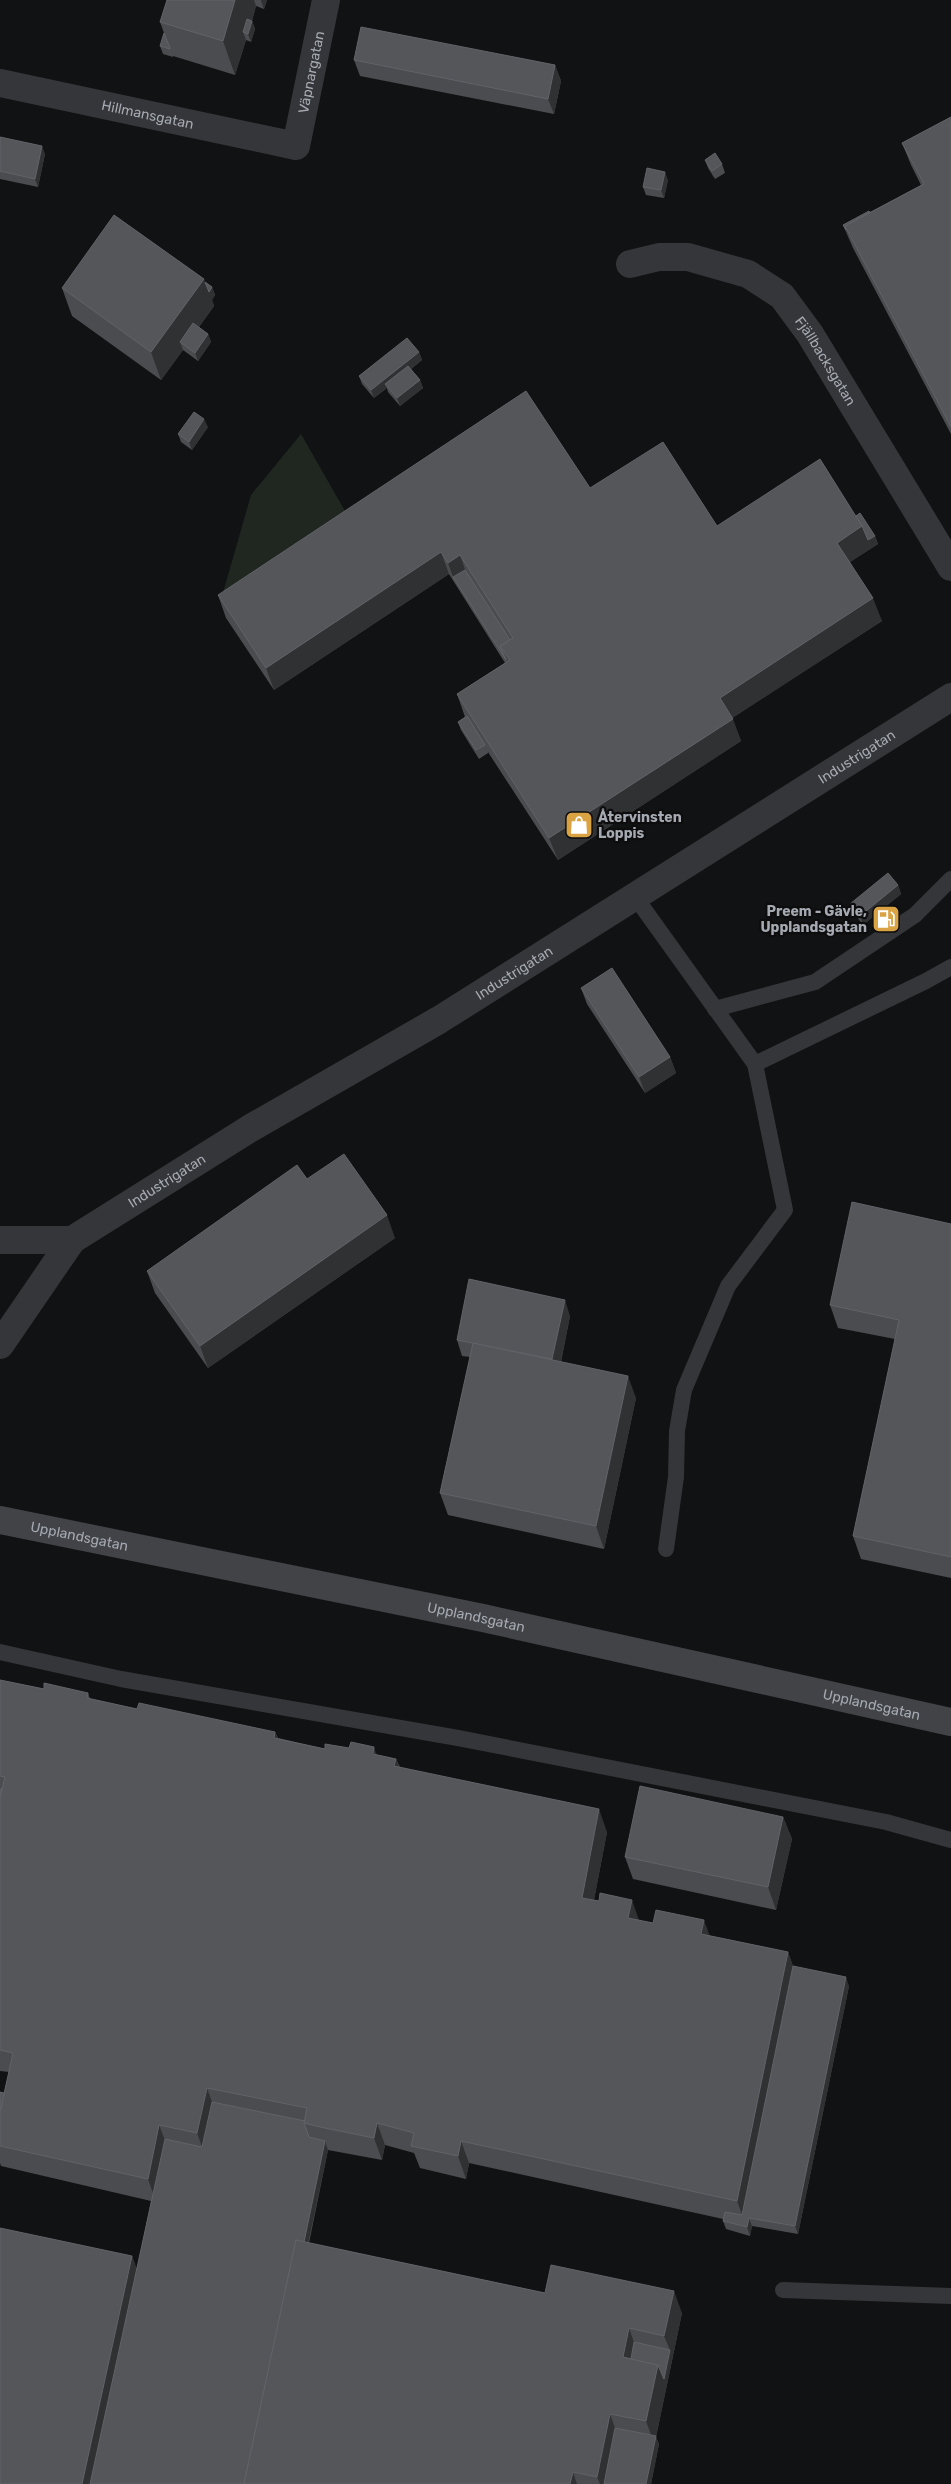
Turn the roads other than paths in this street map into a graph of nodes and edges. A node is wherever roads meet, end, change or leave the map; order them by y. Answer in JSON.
{"nodes":[{"id":1,"x":326,"y":0,"type":"edge"},
{"id":2,"x":0,"y":83,"type":"edge"},
{"id":3,"x":296,"y":146,"type":"joint"},
{"id":4,"x":630,"y":264,"type":"dead end"},
{"id":5,"x":951,"y":567,"type":"edge"},
{"id":6,"x":951,"y":697,"type":"edge"},
{"id":7,"x":951,"y":879,"type":"edge"},
{"id":8,"x":636,"y":898,"type":"junction"},
{"id":9,"x":951,"y":967,"type":"edge"},
{"id":10,"x":715,"y":1009,"type":"junction"},
{"id":11,"x":755,"y":1064,"type":"junction"},
{"id":12,"x":0,"y":1240,"type":"edge"},
{"id":13,"x":72,"y":1240,"type":"junction"},
{"id":14,"x":0,"y":1345,"type":"edge"},
{"id":15,"x":0,"y":1520,"type":"edge"},
{"id":16,"x":666,"y":1549,"type":"dead end"},
{"id":17,"x":0,"y":1652,"type":"edge"},
{"id":18,"x":951,"y":1722,"type":"edge"},
{"id":19,"x":951,"y":1840,"type":"edge"},
{"id":20,"x":783,"y":2290,"type":"dead end"},
{"id":21,"x":951,"y":2296,"type":"edge"}],
"edges":[{"from":1,"to":3,"type":"street","name":"Väpnargatan"},
{"from":2,"to":3,"type":"street","name":"Hillmansgatan"},
{"from":4,"to":5,"type":"street","name":"Fjällbacksgatan"},
{"from":6,"to":8,"type":"street","name":"Industrigatan"},
{"from":7,"to":10,"type":"lane"},
{"from":8,"to":10,"type":"lane"},
{"from":8,"to":13,"type":"street","name":"Industrigatan"},
{"from":9,"to":11,"type":"lane"},
{"from":10,"to":11,"type":"lane"},
{"from":11,"to":16,"type":"lane"},
{"from":12,"to":13,"type":"street"},
{"from":13,"to":14,"type":"street","name":"Industrigatan"},
{"from":15,"to":18,"type":"main road","name":"Upplandsgatan"},
{"from":17,"to":19,"type":"lane"},
{"from":20,"to":21,"type":"lane"}]}
